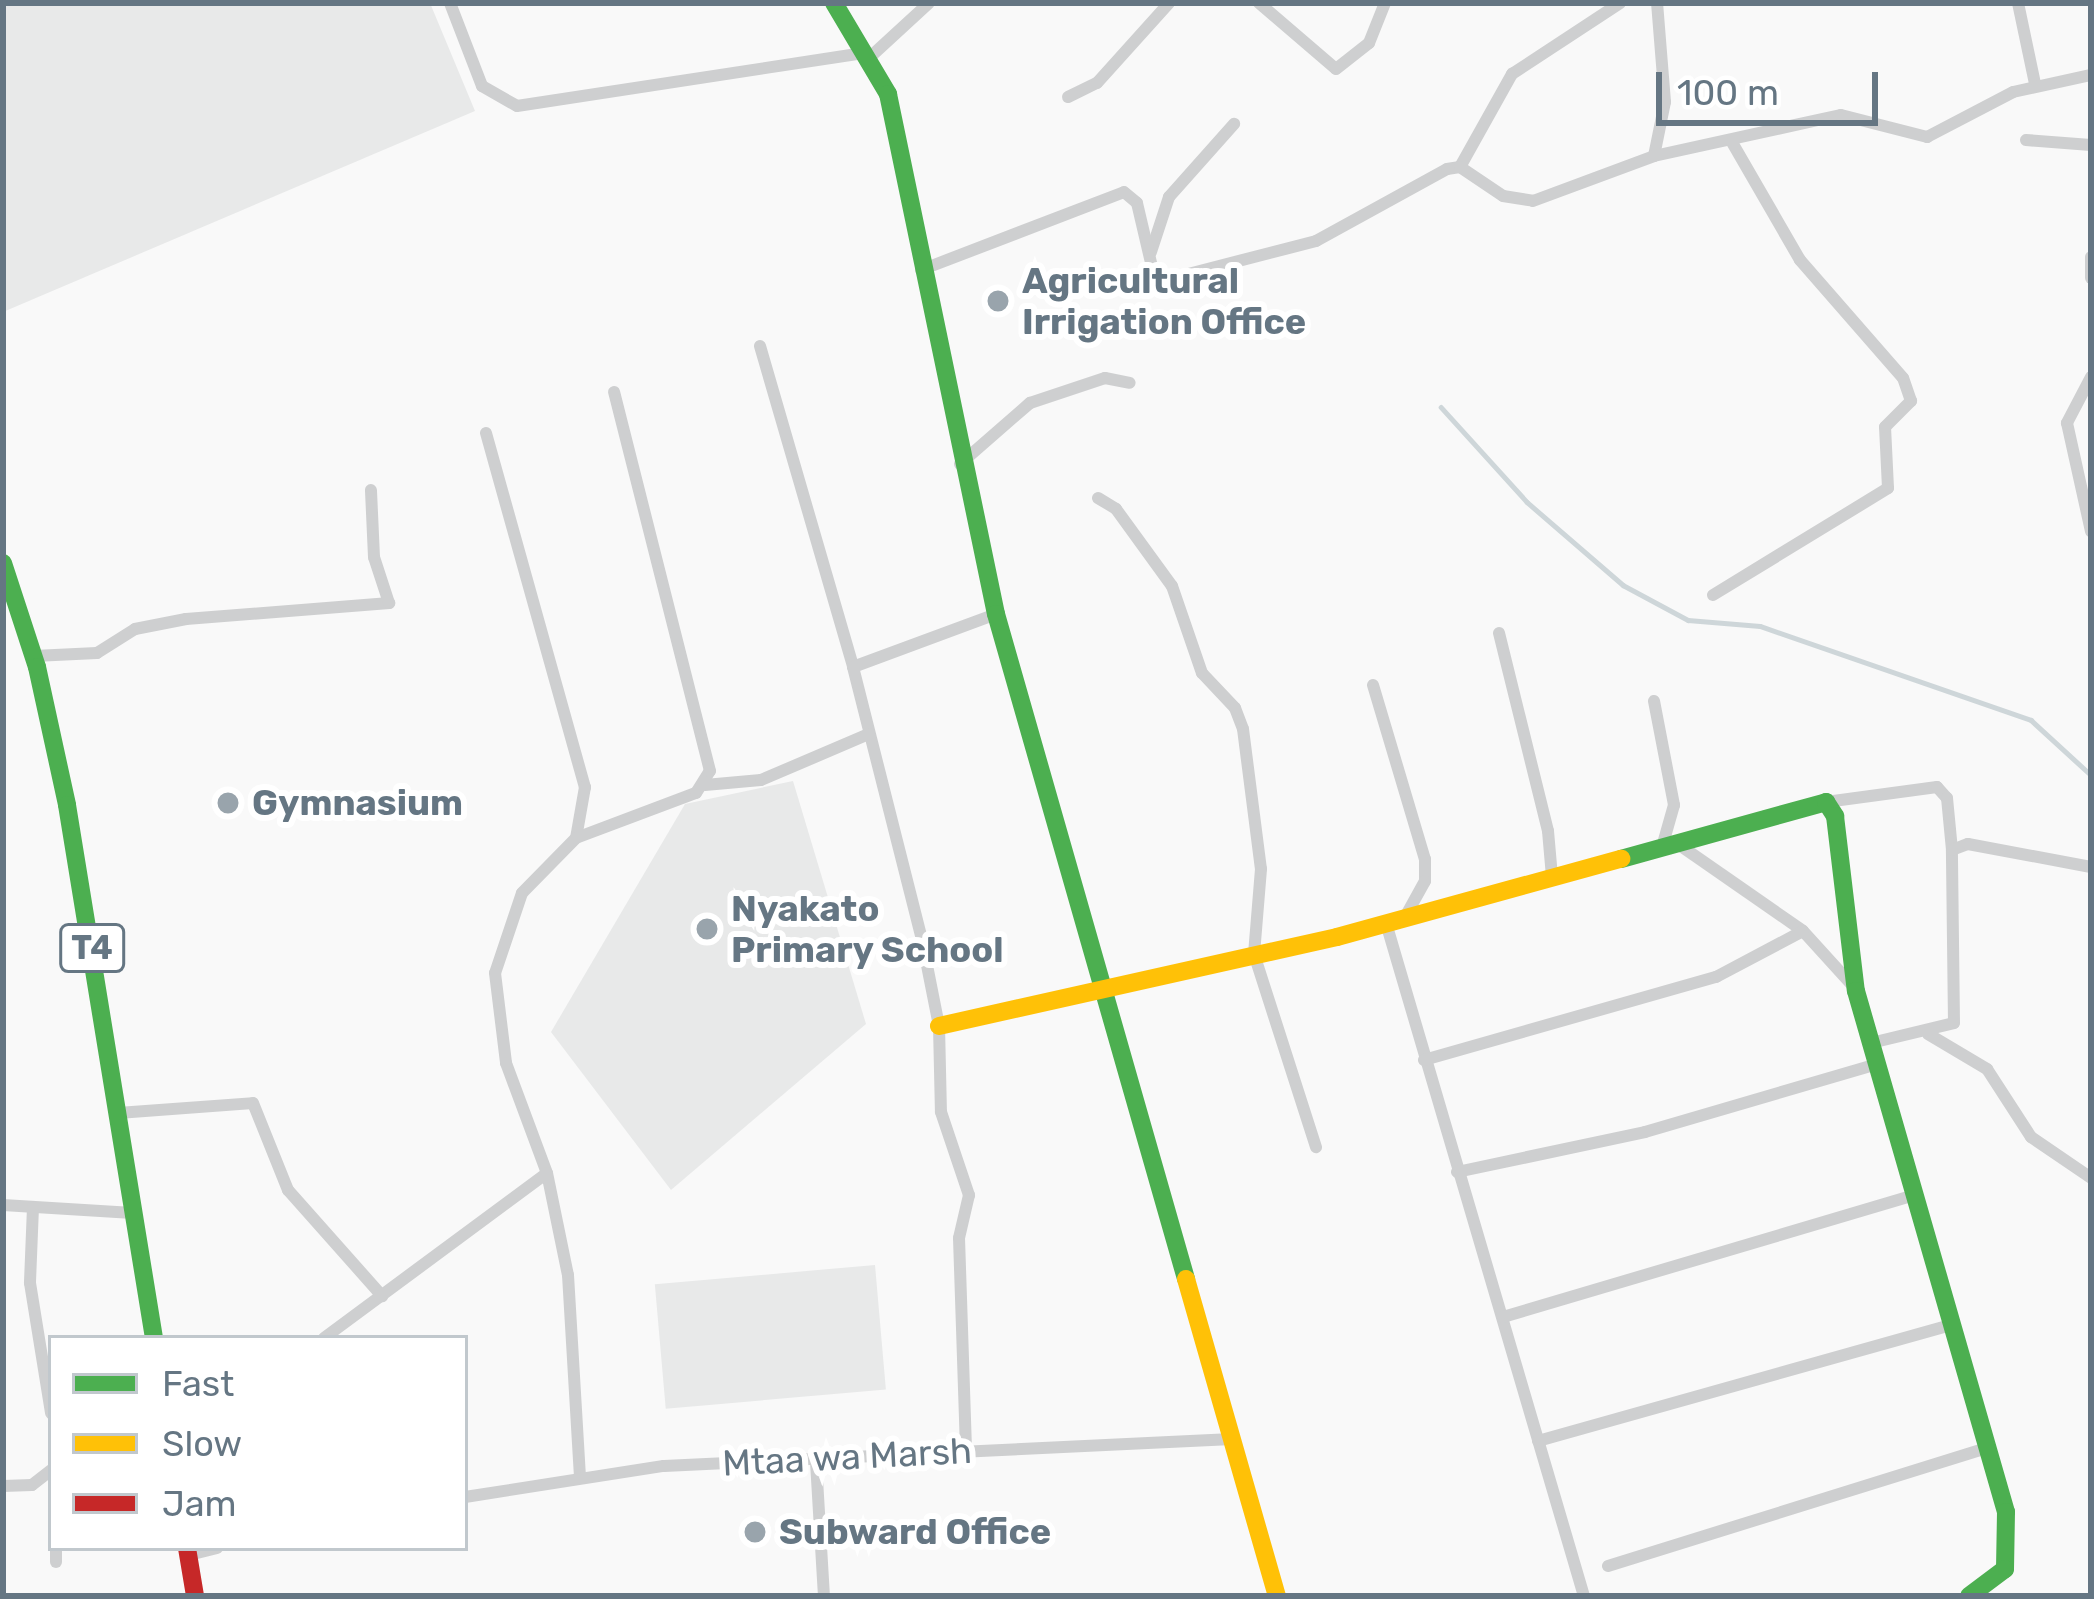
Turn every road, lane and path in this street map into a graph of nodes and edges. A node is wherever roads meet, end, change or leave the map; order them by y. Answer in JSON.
{"nodes":[{"id":1,"x":450,"y":3,"type":"edge"},
{"id":2,"x":834,"y":3,"type":"edge"},
{"id":3,"x":929,"y":3,"type":"edge"},
{"id":4,"x":1168,"y":3,"type":"edge"},
{"id":5,"x":1258,"y":3,"type":"edge"},
{"id":6,"x":1385,"y":3,"type":"edge"},
{"id":7,"x":1620,"y":3,"type":"edge"},
{"id":8,"x":1657,"y":3,"type":"edge"},
{"id":9,"x":2018,"y":3,"type":"edge"},
{"id":10,"x":1599,"y":8,"type":"edge"},
{"id":11,"x":865,"y":56,"type":"junction"},
{"id":12,"x":2091,"y":74,"type":"edge"},
{"id":13,"x":2035,"y":84,"type":"junction"},
{"id":14,"x":1068,"y":97,"type":"dead end"},
{"id":15,"x":1234,"y":124,"type":"dead end"},
{"id":16,"x":2026,"y":140,"type":"dead end"},
{"id":17,"x":1732,"y":142,"type":"junction"},
{"id":18,"x":2091,"y":145,"type":"edge"},
{"id":19,"x":1654,"y":156,"type":"junction"},
{"id":20,"x":1460,"y":167,"type":"junction"},
{"id":21,"x":1151,"y":252,"type":"junction"},
{"id":22,"x":2091,"y":256,"type":"edge"},
{"id":23,"x":922,"y":270,"type":"junction"},
{"id":24,"x":2091,"y":278,"type":"edge"},
{"id":25,"x":760,"y":346,"type":"dead end"},
{"id":26,"x":2091,"y":376,"type":"edge"},
{"id":27,"x":1130,"y":383,"type":"dead end"},
{"id":28,"x":614,"y":392,"type":"dead end"},
{"id":29,"x":487,"y":433,"type":"dead end"},
{"id":30,"x":959,"y":465,"type":"junction"},
{"id":31,"x":371,"y":490,"type":"dead end"},
{"id":32,"x":1098,"y":498,"type":"dead end"},
{"id":33,"x":2088,"y":509,"type":"edge"},
{"id":34,"x":2091,"y":531,"type":"edge"},
{"id":35,"x":3,"y":563,"type":"edge"},
{"id":36,"x":1713,"y":596,"type":"dead end"},
{"id":37,"x":996,"y":614,"type":"junction"},
{"id":38,"x":1499,"y":633,"type":"dead end"},
{"id":39,"x":34,"y":656,"type":"junction"},
{"id":40,"x":853,"y":667,"type":"junction"},
{"id":41,"x":1373,"y":685,"type":"dead end"},
{"id":42,"x":1654,"y":701,"type":"dead end"},
{"id":43,"x":869,"y":734,"type":"junction"},
{"id":44,"x":705,"y":785,"type":"junction"},
{"id":45,"x":1826,"y":802,"type":"junction"},
{"id":46,"x":576,"y":838,"type":"junction"},
{"id":47,"x":1670,"y":846,"type":"junction"},
{"id":48,"x":1952,"y":850,"type":"junction"},
{"id":49,"x":2090,"y":867,"type":"edge"},
{"id":50,"x":1552,"y":877,"type":"junction"},
{"id":51,"x":1406,"y":915,"type":"junction"},
{"id":52,"x":1386,"y":923,"type":"junction"},
{"id":53,"x":1803,"y":931,"type":"junction"},
{"id":54,"x":1254,"y":954,"type":"junction"},
{"id":55,"x":1105,"y":985,"type":"junction"},
{"id":56,"x":1856,"y":991,"type":"junction"},
{"id":57,"x":939,"y":1026,"type":"junction"},
{"id":58,"x":1928,"y":1034,"type":"junction"},
{"id":59,"x":1871,"y":1043,"type":"junction"},
{"id":60,"x":1424,"y":1060,"type":"junction"},
{"id":61,"x":1877,"y":1064,"type":"junction"},
{"id":62,"x":118,"y":1112,"type":"junction"},
{"id":63,"x":1316,"y":1147,"type":"dead end"},
{"id":64,"x":1457,"y":1172,"type":"junction"},
{"id":65,"x":547,"y":1173,"type":"junction"},
{"id":66,"x":2091,"y":1178,"type":"edge"},
{"id":67,"x":1916,"y":1195,"type":"junction"},
{"id":68,"x":3,"y":1205,"type":"edge"},
{"id":69,"x":33,"y":1207,"type":"junction"},
{"id":70,"x":134,"y":1214,"type":"junction"},
{"id":71,"x":382,"y":1296,"type":"junction"},
{"id":72,"x":1503,"y":1317,"type":"junction"},
{"id":73,"x":1954,"y":1324,"type":"junction"},
{"id":74,"x":154,"y":1335,"type":"edge"},
{"id":75,"x":328,"y":1335,"type":"edge"},
{"id":76,"x":48,"y":1394,"type":"edge"},
{"id":77,"x":1232,"y":1439,"type":"junction"},
{"id":78,"x":1538,"y":1441,"type":"junction"},
{"id":79,"x":1990,"y":1447,"type":"junction"},
{"id":80,"x":966,"y":1449,"type":"junction"},
{"id":81,"x":816,"y":1462,"type":"junction"},
{"id":82,"x":580,"y":1477,"type":"junction"},
{"id":83,"x":48,"y":1481,"type":"edge"},
{"id":84,"x":3,"y":1486,"type":"edge"},
{"id":85,"x":468,"y":1496,"type":"edge"},
{"id":86,"x":188,"y":1551,"type":"edge"},
{"id":87,"x":1608,"y":1566,"type":"dead end"},
{"id":88,"x":195,"y":1596,"type":"edge"},
{"id":89,"x":824,"y":1596,"type":"edge"},
{"id":90,"x":1276,"y":1596,"type":"edge"},
{"id":91,"x":1584,"y":1596,"type":"edge"},
{"id":92,"x":1969,"y":1596,"type":"edge"}],
"edges":[{"from":1,"to":11,"type":"street"},
{"from":2,"to":11,"type":"main road"},
{"from":3,"to":11,"type":"street"},
{"from":4,"to":14,"type":"street"},
{"from":5,"to":6,"type":"street"},
{"from":7,"to":10,"type":"street"},
{"from":8,"to":19,"type":"street"},
{"from":9,"to":13,"type":"street"},
{"from":10,"to":20,"type":"street"},
{"from":11,"to":23,"type":"main road"},
{"from":12,"to":13,"type":"street"},
{"from":13,"to":17,"type":"street"},
{"from":15,"to":21,"type":"street"},
{"from":16,"to":18,"type":"street"},
{"from":17,"to":19,"type":"street"},
{"from":17,"to":36,"type":"street"},
{"from":19,"to":20,"type":"street"},
{"from":20,"to":21,"type":"street"},
{"from":21,"to":23,"type":"street"},
{"from":22,"to":24,"type":"street"},
{"from":23,"to":30,"type":"main road"},
{"from":25,"to":40,"type":"street"},
{"from":26,"to":33,"type":"street"},
{"from":27,"to":30,"type":"street"},
{"from":28,"to":44,"type":"street"},
{"from":29,"to":46,"type":"street"},
{"from":30,"to":37,"type":"main road"},
{"from":31,"to":39,"type":"street"},
{"from":32,"to":54,"type":"street"},
{"from":33,"to":34,"type":"street"},
{"from":35,"to":39,"type":"main road","number":"T4"},
{"from":37,"to":40,"type":"street"},
{"from":37,"to":55,"type":"main road"},
{"from":38,"to":50,"type":"street"},
{"from":39,"to":62,"type":"main road","number":"T4"},
{"from":40,"to":43,"type":"street"},
{"from":41,"to":51,"type":"street"},
{"from":42,"to":47,"type":"street"},
{"from":43,"to":44,"type":"street"},
{"from":43,"to":57,"type":"street"},
{"from":44,"to":46,"type":"street"},
{"from":45,"to":47,"type":"main road"},
{"from":45,"to":48,"type":"street"},
{"from":45,"to":56,"type":"main road"},
{"from":46,"to":65,"type":"street"},
{"from":47,"to":50,"type":"main road"},
{"from":47,"to":53,"type":"street"},
{"from":48,"to":49,"type":"street"},
{"from":48,"to":58,"type":"street"},
{"from":50,"to":51,"type":"main road"},
{"from":51,"to":52,"type":"main road"},
{"from":52,"to":54,"type":"main road"},
{"from":52,"to":60,"type":"street"},
{"from":53,"to":56,"type":"street"},
{"from":53,"to":60,"type":"street"},
{"from":54,"to":55,"type":"main road"},
{"from":54,"to":63,"type":"street"},
{"from":55,"to":57,"type":"main road"},
{"from":55,"to":77,"type":"main road"},
{"from":56,"to":59,"type":"main road"},
{"from":57,"to":80,"type":"street"},
{"from":58,"to":59,"type":"street"},
{"from":58,"to":66,"type":"street"},
{"from":59,"to":61,"type":"main road"},
{"from":60,"to":64,"type":"street"},
{"from":61,"to":64,"type":"street"},
{"from":61,"to":67,"type":"main road"},
{"from":62,"to":70,"type":"main road","number":"T4"},
{"from":62,"to":71,"type":"street"},
{"from":64,"to":72,"type":"street"},
{"from":65,"to":71,"type":"street"},
{"from":65,"to":82,"type":"street"},
{"from":67,"to":72,"type":"street"},
{"from":67,"to":73,"type":"main road"},
{"from":68,"to":69,"type":"street"},
{"from":69,"to":70,"type":"street"},
{"from":69,"to":76,"type":"street"},
{"from":70,"to":74,"type":"main road","number":"T4"},
{"from":71,"to":75,"type":"street"},
{"from":72,"to":78,"type":"street"},
{"from":73,"to":78,"type":"street"},
{"from":73,"to":79,"type":"main road"},
{"from":77,"to":80,"type":"street","name":"Mtaa wa Marsh"},
{"from":77,"to":90,"type":"main road"},
{"from":78,"to":91,"type":"street"},
{"from":79,"to":87,"type":"street"},
{"from":79,"to":92,"type":"main road"},
{"from":80,"to":81,"type":"street","name":"Mtaa wa Marsh"},
{"from":81,"to":82,"type":"street","name":"Mtaa wa Marsh"},
{"from":81,"to":89,"type":"street"},
{"from":82,"to":85,"type":"street","name":"Mtaa wa Marsh"},
{"from":83,"to":84,"type":"street"},
{"from":86,"to":88,"type":"main road"}]}
